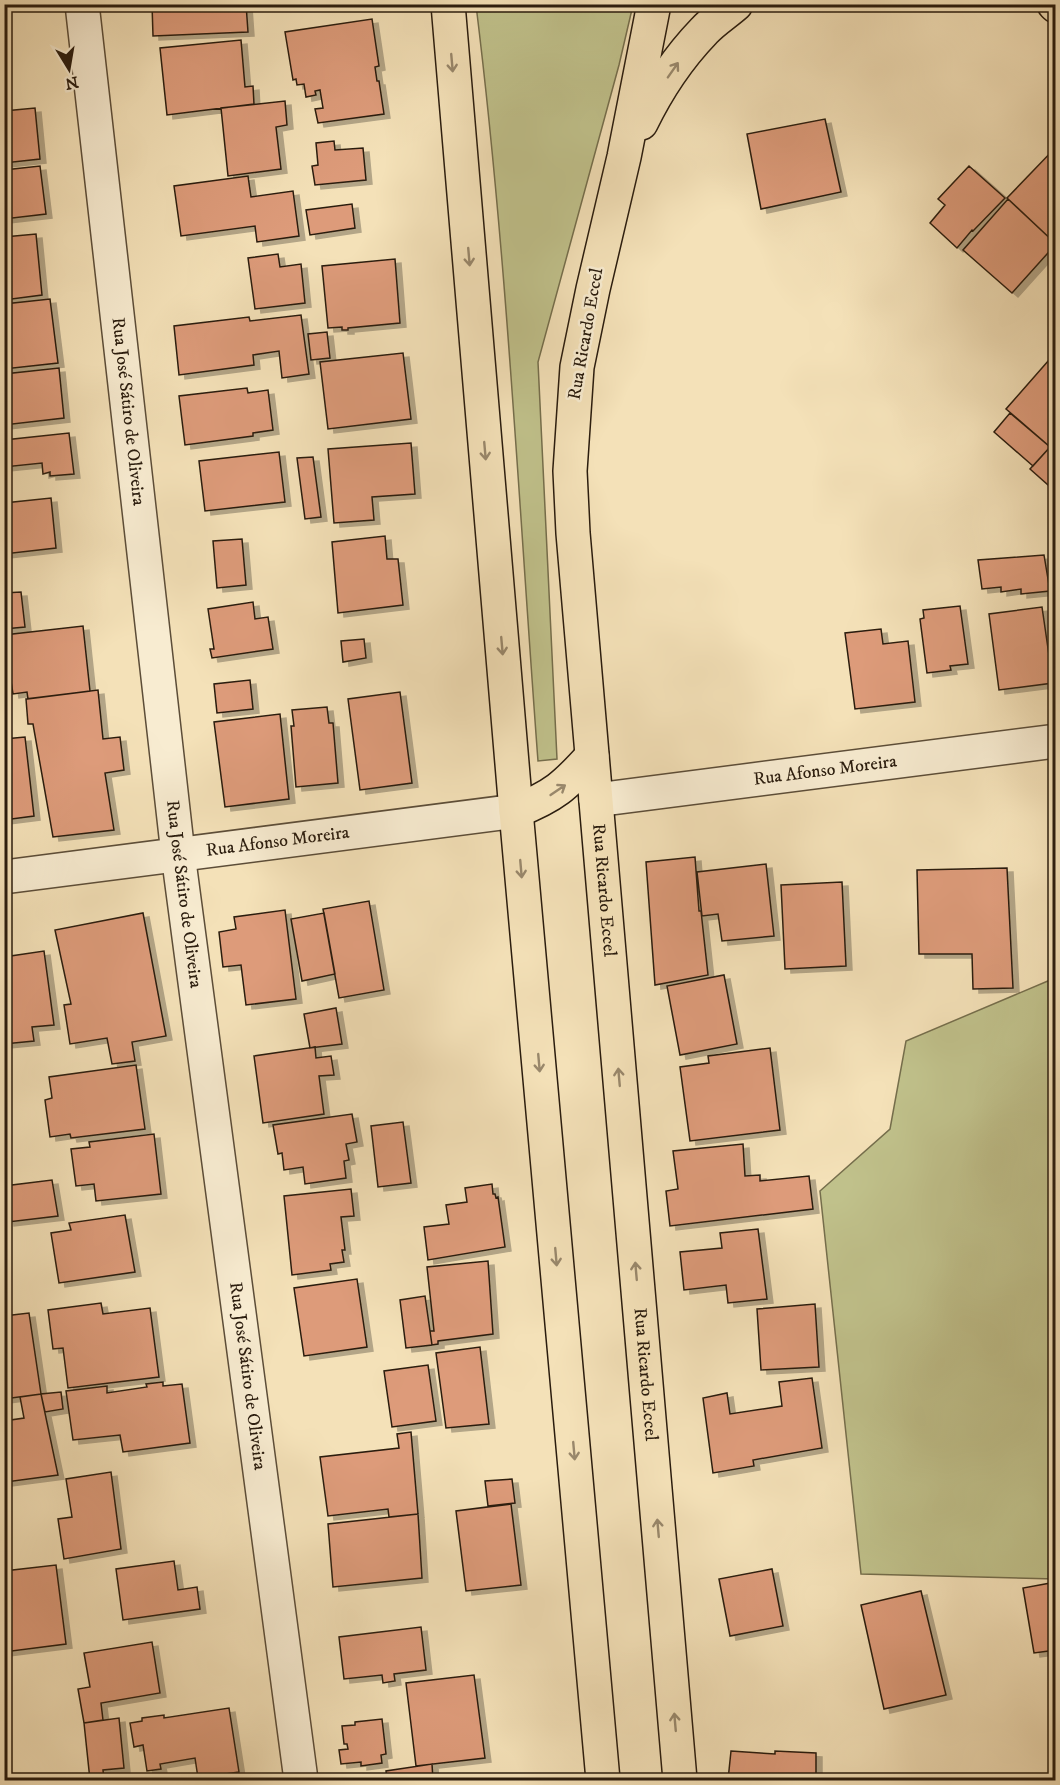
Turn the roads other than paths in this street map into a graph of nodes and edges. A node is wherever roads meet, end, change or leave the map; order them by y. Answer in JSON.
{"nodes":[{"id":1,"x":82,"y":4,"type":"edge"},
{"id":2,"x":448,"y":4,"type":"edge"},
{"id":3,"x":654,"y":4,"type":"edge"},
{"id":4,"x":736,"y":4,"type":"edge"},
{"id":5,"x":624,"y":157,"type":"junction"},
{"id":6,"x":1056,"y":741,"type":"edge"},
{"id":7,"x":592,"y":756,"type":"junction"},
{"id":8,"x":596,"y":800,"type":"junction"},
{"id":9,"x":516,"y":811,"type":"junction"},
{"id":10,"x":178,"y":854,"type":"junction"},
{"id":11,"x":4,"y":877,"type":"edge"},
{"id":12,"x":301,"y":1780,"type":"edge"},
{"id":13,"x":603,"y":1780,"type":"edge"},
{"id":14,"x":680,"y":1780,"type":"edge"}],
"edges":[{"from":1,"to":10,"type":"street","name":"Rua José Sátiro de Oliveira"},
{"from":2,"to":9,"type":"main road","one_way":true},
{"from":3,"to":5,"type":"main road","name":"Rua Ricardo Eccel"},
{"from":5,"to":4,"type":"main road","one_way":true},
{"from":5,"to":7,"type":"main road","name":"Rua Ricardo Eccel"},
{"from":6,"to":8,"type":"street","name":"Rua Afonso Moreira"},
{"from":7,"to":8,"type":"main road","name":"Rua Ricardo Eccel"},
{"from":9,"to":7,"type":"main road","one_way":true},
{"from":14,"to":8,"type":"main road","name":"Rua Ricardo Eccel","one_way":true},
{"from":9,"to":10,"type":"street","name":"Rua Afonso Moreira"},
{"from":9,"to":13,"type":"main road","one_way":true},
{"from":10,"to":11,"type":"street","name":"Rua Afonso Moreira"},
{"from":10,"to":12,"type":"street","name":"Rua José Sátiro de Oliveira"}]}
